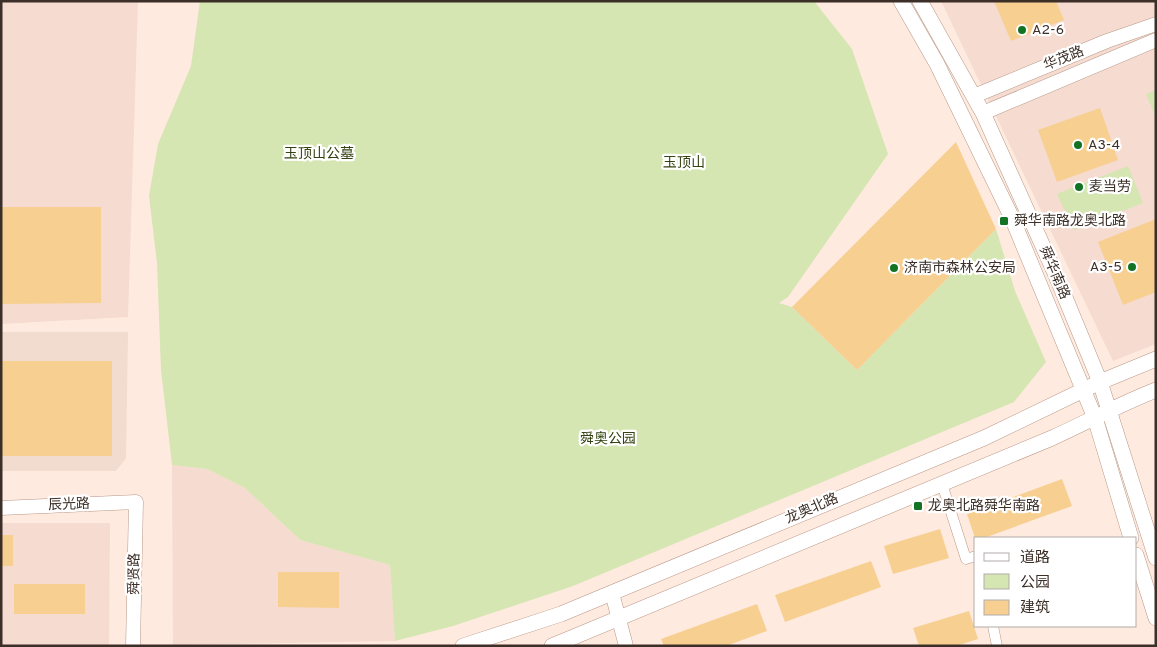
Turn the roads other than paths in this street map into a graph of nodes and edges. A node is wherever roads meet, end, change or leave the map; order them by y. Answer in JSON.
{"nodes":[{"id":1,"x":901,"y":1,"type":"edge"},
{"id":2,"x":920,"y":1,"type":"edge"},
{"id":3,"x":1156,"y":24,"type":"edge"},
{"id":4,"x":1156,"y":40,"type":"edge"},
{"id":5,"x":974,"y":96,"type":"junction"},
{"id":6,"x":983,"y":112,"type":"junction"},
{"id":7,"x":1156,"y":359,"type":"edge"},
{"id":8,"x":1100,"y":382,"type":"junction"},
{"id":9,"x":1084,"y":390,"type":"junction"},
{"id":10,"x":1156,"y":390,"type":"edge"},
{"id":11,"x":1109,"y":409,"type":"junction"},
{"id":12,"x":1095,"y":418,"type":"junction"},
{"id":13,"x":942,"y":484,"type":"junction"},
{"id":14,"x":136,"y":502,"type":"joint"},
{"id":15,"x":1,"y":508,"type":"edge"},
{"id":16,"x":1131,"y":537,"type":"edge"},
{"id":17,"x":974,"y":557,"type":"edge"},
{"id":18,"x":1137,"y":558,"type":"edge"},
{"id":19,"x":1156,"y":558,"type":"edge"},
{"id":20,"x":612,"y":593,"type":"junction"},
{"id":21,"x":620,"y":618,"type":"junction"},
{"id":22,"x":1156,"y":618,"type":"edge"},
{"id":23,"x":993,"y":627,"type":"edge"},
{"id":24,"x":133,"y":646,"type":"edge"},
{"id":25,"x":463,"y":646,"type":"edge"},
{"id":26,"x":552,"y":646,"type":"edge"},
{"id":27,"x":626,"y":646,"type":"edge"},
{"id":28,"x":997,"y":646,"type":"edge"}],
"edges":[{"from":1,"to":9,"type":"main road","name":"舜华南路"},
{"from":2,"to":5,"type":"main road","name":"舜华南路"},
{"from":3,"to":5,"type":"street","name":"华茂路"},
{"from":4,"to":6,"type":"street","name":"华茂路"},
{"from":5,"to":6,"type":"main road","name":"舜华南路"},
{"from":6,"to":8,"type":"main road","name":"舜华南路"},
{"from":7,"to":8,"type":"main road","name":"龙奥北路"},
{"from":8,"to":9,"type":"main road","name":"龙奥北路"},
{"from":8,"to":11,"type":"main road","name":"舜华南路"},
{"from":9,"to":12,"type":"main road","name":"舜华南路"},
{"from":9,"to":20,"type":"main road","name":"龙奥北路"},
{"from":10,"to":11,"type":"main road","name":"龙奥北路"},
{"from":11,"to":12,"type":"main road","name":"龙奥北路"},
{"from":11,"to":19,"type":"main road","name":"舜华南路"},
{"from":12,"to":13,"type":"main road","name":"龙奥北路"},
{"from":12,"to":16,"type":"main road","name":"舜华南路"},
{"from":13,"to":17,"type":"street"},
{"from":13,"to":21,"type":"main road","name":"龙奥北路"},
{"from":14,"to":15,"type":"street","name":"辰光路"},
{"from":14,"to":24,"type":"street","name":"舜贤路"},
{"from":18,"to":22,"type":"main road"},
{"from":20,"to":21,"type":"street"},
{"from":20,"to":25,"type":"main road","name":"龙奥北路"},
{"from":21,"to":26,"type":"main road","name":"龙奥北路"},
{"from":21,"to":27,"type":"street"},
{"from":23,"to":28,"type":"street"}]}
